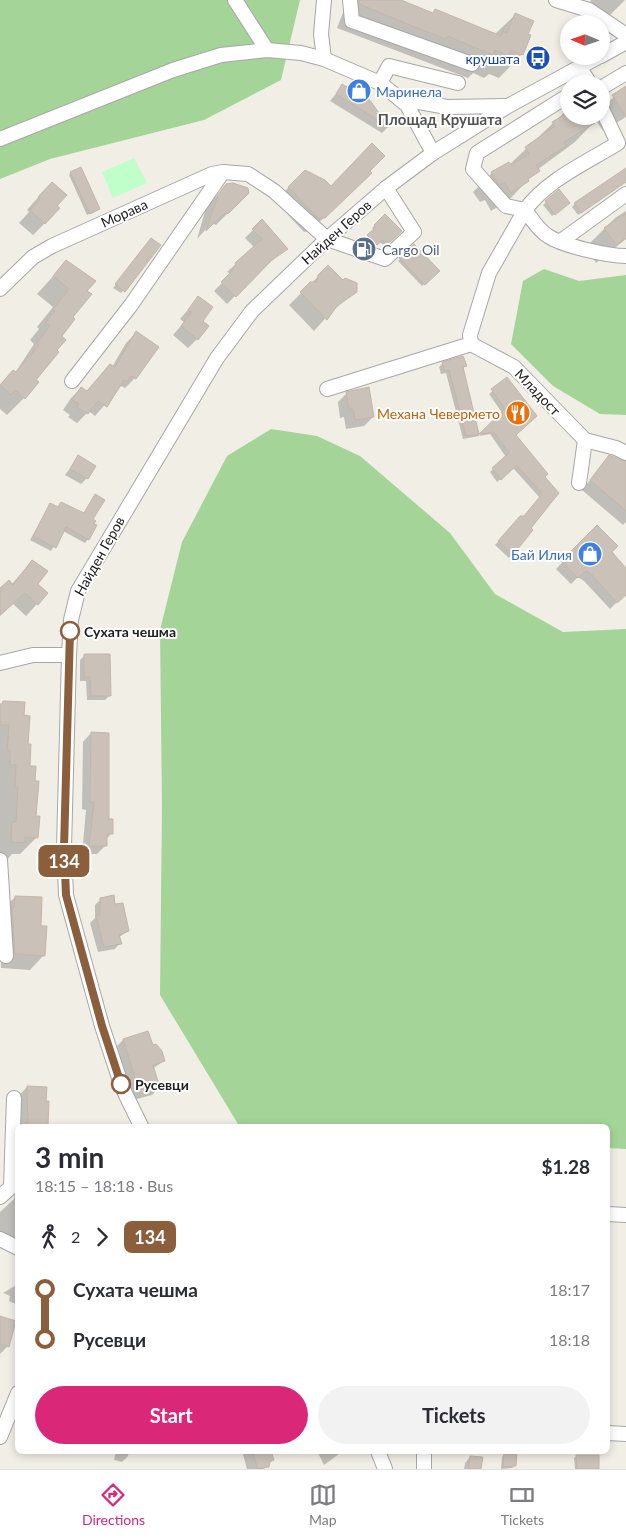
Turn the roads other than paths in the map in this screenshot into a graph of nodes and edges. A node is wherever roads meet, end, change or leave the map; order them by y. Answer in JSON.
{"nodes":[{"id":1,"x":235,"y":0,"type":"edge"},
{"id":2,"x":324,"y":0,"type":"edge"},
{"id":3,"x":350,"y":0,"type":"edge"},
{"id":4,"x":556,"y":0,"type":"edge"},
{"id":5,"x":626,"y":35,"type":"edge"},
{"id":6,"x":626,"y":42,"type":"edge"},
{"id":7,"x":267,"y":50,"type":"junction"},
{"id":8,"x":610,"y":51,"type":"edge"},
{"id":9,"x":324,"y":59,"type":"junction"},
{"id":10,"x":472,"y":64,"type":"dead end"},
{"id":11,"x":585,"y":65,"type":"edge"},
{"id":12,"x":580,"y":68,"type":"junction"},
{"id":13,"x":626,"y":73,"type":"edge"},
{"id":14,"x":585,"y":75,"type":"edge"},
{"id":15,"x":610,"y":78,"type":"edge"},
{"id":16,"x":380,"y":83,"type":"junction"},
{"id":17,"x":458,"y":83,"type":"dead end"},
{"id":18,"x":402,"y":99,"type":"junction"},
{"id":19,"x":560,"y":101,"type":"edge"},
{"id":20,"x":508,"y":106,"type":"junction"},
{"id":21,"x":610,"y":121,"type":"edge"},
{"id":22,"x":0,"y":139,"type":"edge"},
{"id":23,"x":622,"y":140,"type":"edge"},
{"id":24,"x":433,"y":153,"type":"junction"},
{"id":25,"x":223,"y":172,"type":"junction"},
{"id":26,"x":386,"y":188,"type":"junction"},
{"id":27,"x":626,"y":194,"type":"edge"},
{"id":28,"x":525,"y":210,"type":"junction"},
{"id":29,"x":327,"y":239,"type":"junction"},
{"id":30,"x":561,"y":241,"type":"junction"},
{"id":31,"x":626,"y":256,"type":"edge"},
{"id":32,"x":0,"y":289,"type":"edge"},
{"id":33,"x":471,"y":344,"type":"junction"},
{"id":34,"x":72,"y":381,"type":"dead end"},
{"id":35,"x":327,"y":389,"type":"dead end"},
{"id":36,"x":585,"y":440,"type":"junction"},
{"id":37,"x":626,"y":453,"type":"edge"},
{"id":38,"x":579,"y":483,"type":"dead end"},
{"id":39,"x":69,"y":655,"type":"junction"},
{"id":40,"x":0,"y":662,"type":"edge"},
{"id":41,"x":0,"y":860,"type":"edge"},
{"id":42,"x":6,"y":956,"type":"dead end"},
{"id":43,"x":14,"y":1098,"type":"dead end"},
{"id":44,"x":140,"y":1124,"type":"edge"},
{"id":45,"x":0,"y":1197,"type":"edge"},
{"id":46,"x":610,"y":1214,"type":"edge"},
{"id":47,"x":626,"y":1215,"type":"edge"},
{"id":48,"x":0,"y":1239,"type":"edge"},
{"id":49,"x":15,"y":1246,"type":"edge"},
{"id":50,"x":15,"y":1400,"type":"edge"},
{"id":51,"x":610,"y":1433,"type":"edge"},
{"id":52,"x":626,"y":1434,"type":"edge"},
{"id":53,"x":0,"y":1437,"type":"edge"},
{"id":54,"x":379,"y":1454,"type":"edge"},
{"id":55,"x":424,"y":1454,"type":"edge"},
{"id":56,"x":385,"y":1469,"type":"edge"},
{"id":57,"x":424,"y":1469,"type":"edge"}],
"edges":[{"from":1,"to":7,"type":"street"},
{"from":2,"to":9,"type":"street"},
{"from":3,"to":10,"type":"street"},
{"from":4,"to":5,"type":"street"},
{"from":6,"to":8,"type":"street","name":"Найден Геров"},
{"from":7,"to":9,"type":"street"},
{"from":7,"to":22,"type":"street"},
{"from":9,"to":16,"type":"street"},
{"from":11,"to":12,"type":"street","name":"Найден Геров"},
{"from":12,"to":14,"type":"street"},
{"from":12,"to":20,"type":"street","name":"Найден Геров"},
{"from":13,"to":15,"type":"street"},
{"from":16,"to":17,"type":"street"},
{"from":16,"to":18,"type":"street"},
{"from":18,"to":20,"type":"street"},
{"from":18,"to":24,"type":"street"},
{"from":19,"to":28,"type":"street"},
{"from":20,"to":24,"type":"street","name":"Найден Геров"},
{"from":21,"to":23,"type":"street"},
{"from":23,"to":28,"type":"street"},
{"from":24,"to":26,"type":"street","name":"Найден Геров"},
{"from":25,"to":29,"type":"street","name":"Морава"},
{"from":25,"to":32,"type":"street","name":"Морава"},
{"from":25,"to":34,"type":"street"},
{"from":26,"to":29,"type":"street","name":"Найден Геров"},
{"from":26,"to":29,"type":"street"},
{"from":27,"to":30,"type":"street"},
{"from":28,"to":30,"type":"street"},
{"from":28,"to":33,"type":"street"},
{"from":29,"to":39,"type":"street","name":"Найден Геров"},
{"from":30,"to":31,"type":"street"},
{"from":33,"to":35,"type":"street"},
{"from":33,"to":36,"type":"street","name":"Младост"},
{"from":36,"to":37,"type":"street"},
{"from":36,"to":38,"type":"street"},
{"from":39,"to":40,"type":"street"},
{"from":39,"to":44,"type":"street","name":"Найден Геров"},
{"from":41,"to":42,"type":"street"},
{"from":43,"to":45,"type":"street"},
{"from":46,"to":47,"type":"street"},
{"from":48,"to":49,"type":"street"},
{"from":50,"to":53,"type":"street"},
{"from":51,"to":52,"type":"street"},
{"from":54,"to":56,"type":"street"},
{"from":55,"to":57,"type":"street"}]}
